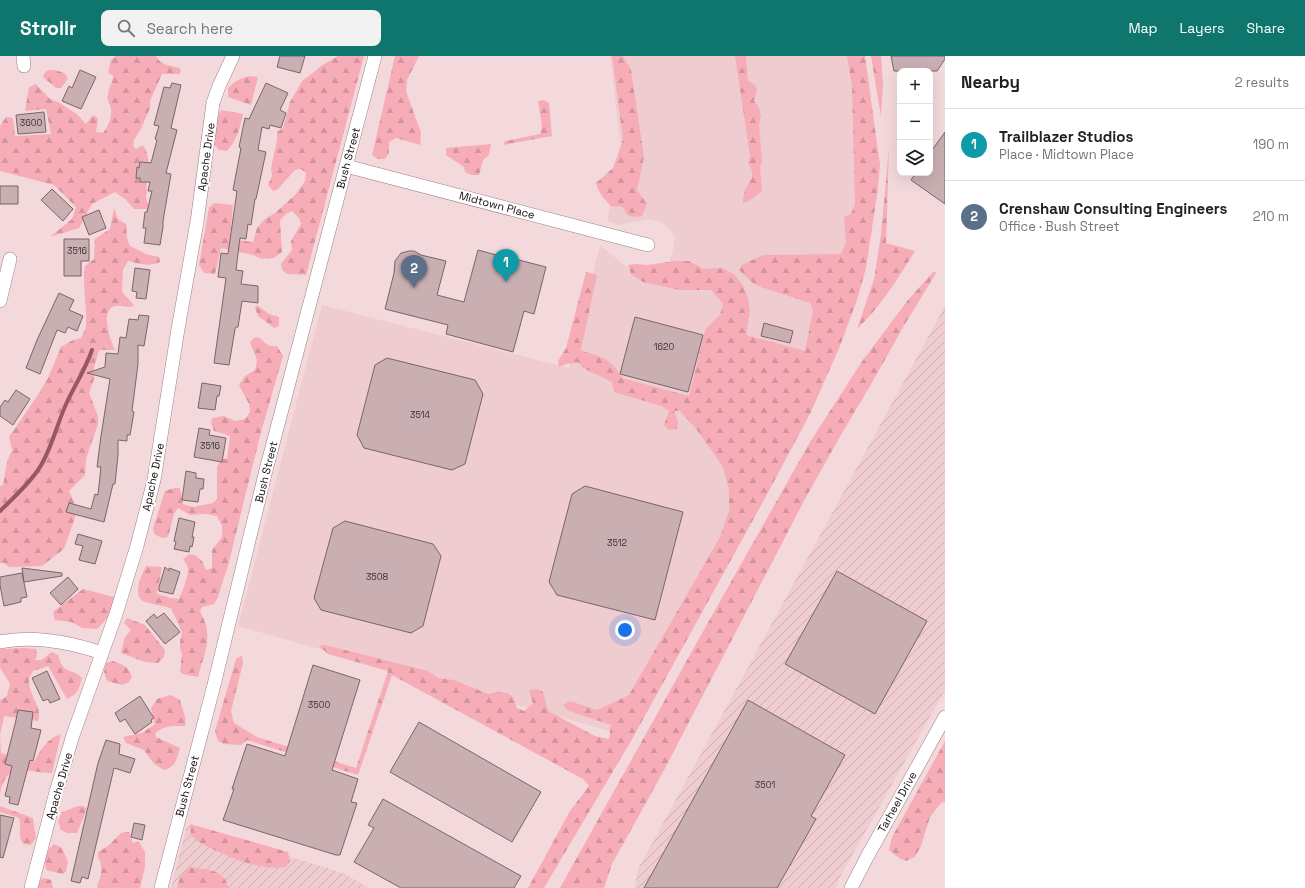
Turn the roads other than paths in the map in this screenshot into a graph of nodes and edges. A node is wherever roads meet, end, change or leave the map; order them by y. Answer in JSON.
{"nodes":[{"id":1,"x":233,"y":56,"type":"edge"},
{"id":2,"x":375,"y":56,"type":"edge"},
{"id":3,"x":346,"y":166,"type":"junction"},
{"id":4,"x":648,"y":245,"type":"dead end"},
{"id":5,"x":10,"y":259,"type":"dead end"},
{"id":6,"x":0,"y":301,"type":"edge"},
{"id":7,"x":0,"y":642,"type":"edge"},
{"id":8,"x":102,"y":652,"type":"junction"},
{"id":9,"x":945,"y":717,"type":"edge"},
{"id":10,"x":31,"y":888,"type":"edge"},
{"id":11,"x":161,"y":888,"type":"edge"},
{"id":12,"x":851,"y":888,"type":"edge"}],
"edges":[{"from":1,"to":8,"type":"street","name":"Apache Drive"},
{"from":2,"to":3,"type":"street","name":"Bush Street"},
{"from":3,"to":4,"type":"street","name":"Midtown Place"},
{"from":3,"to":11,"type":"street","name":"Bush Street"},
{"from":5,"to":6,"type":"street"},
{"from":7,"to":8,"type":"street"},
{"from":8,"to":10,"type":"street","name":"Apache Drive"},
{"from":9,"to":12,"type":"street","name":"Tarheel Drive"}]}
